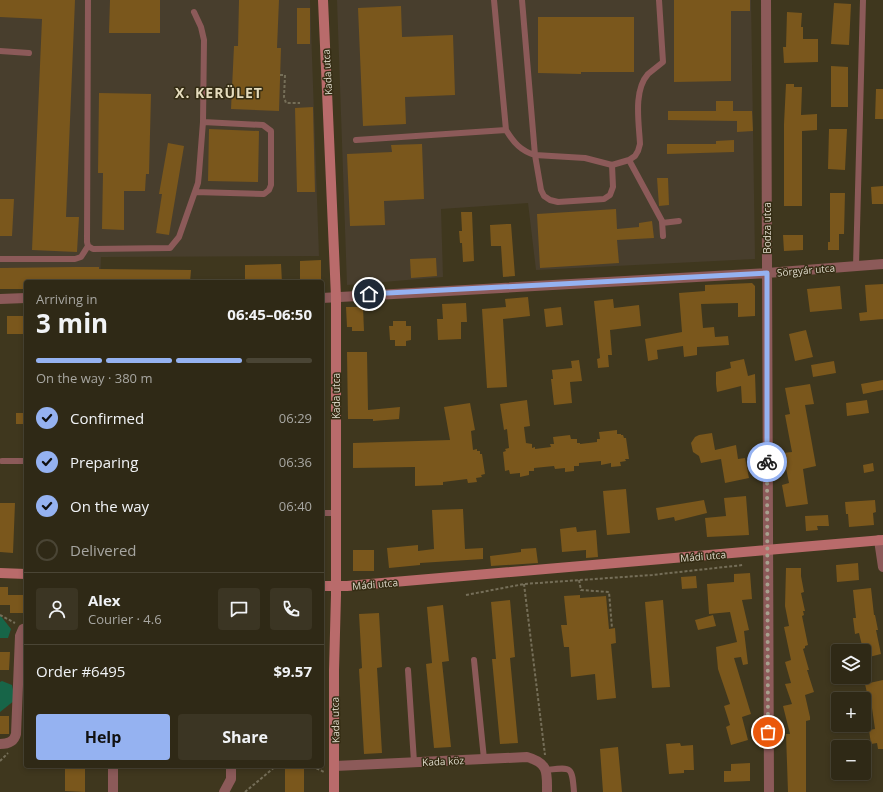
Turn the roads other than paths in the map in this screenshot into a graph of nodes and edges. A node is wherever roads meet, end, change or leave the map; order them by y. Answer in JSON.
{"nodes":[{"id":1,"x":88,"y":0,"type":"edge"},
{"id":2,"x":323,"y":0,"type":"edge"},
{"id":3,"x":494,"y":0,"type":"edge"},
{"id":4,"x":522,"y":0,"type":"edge"},
{"id":5,"x":659,"y":0,"type":"edge"},
{"id":6,"x":766,"y":0,"type":"edge"},
{"id":7,"x":863,"y":0,"type":"edge"},
{"id":8,"x":194,"y":12,"type":"dead end"},
{"id":9,"x":0,"y":52,"type":"edge"},
{"id":10,"x":29,"y":53,"type":"dead end"},
{"id":11,"x":203,"y":122,"type":"junction"},
{"id":12,"x":506,"y":130,"type":"junction"},
{"id":13,"x":356,"y":140,"type":"dead end"},
{"id":14,"x":536,"y":154,"type":"junction"},
{"id":15,"x":629,"y":160,"type":"junction"},
{"id":16,"x":612,"y":165,"type":"junction"},
{"id":17,"x":195,"y":192,"type":"junction"},
{"id":18,"x":680,"y":221,"type":"dead end"},
{"id":19,"x":662,"y":223,"type":"junction"},
{"id":20,"x":663,"y":236,"type":"dead end"},
{"id":21,"x":88,"y":246,"type":"junction"},
{"id":22,"x":0,"y":259,"type":"edge"},
{"id":23,"x":883,"y":264,"type":"edge"},
{"id":24,"x":856,"y":266,"type":"junction"},
{"id":25,"x":767,"y":273,"type":"junction"},
{"id":26,"x":336,"y":297,"type":"junction"},
{"id":27,"x":24,"y":298,"type":"edge"},
{"id":28,"x":324,"y":298,"type":"edge"},
{"id":29,"x":0,"y":299,"type":"edge"},
{"id":30,"x":2,"y":461,"type":"dead end"},
{"id":31,"x":24,"y":461,"type":"edge"},
{"id":32,"x":324,"y":513,"type":"edge"},
{"id":33,"x":335,"y":513,"type":"junction"},
{"id":34,"x":881,"y":540,"type":"edge"},
{"id":35,"x":768,"y":550,"type":"junction"},
{"id":36,"x":883,"y":567,"type":"edge"},
{"id":37,"x":0,"y":573,"type":"edge"},
{"id":38,"x":24,"y":574,"type":"edge"},
{"id":39,"x":324,"y":586,"type":"edge"},
{"id":40,"x":336,"y":586,"type":"junction"},
{"id":41,"x":24,"y":627,"type":"edge"},
{"id":42,"x":474,"y":660,"type":"dead end"},
{"id":43,"x":408,"y":670,"type":"dead end"},
{"id":44,"x":0,"y":744,"type":"edge"},
{"id":45,"x":484,"y":759,"type":"junction"},
{"id":46,"x":414,"y":762,"type":"junction"},
{"id":47,"x":335,"y":766,"type":"junction"},
{"id":48,"x":113,"y":768,"type":"edge"},
{"id":49,"x":231,"y":768,"type":"edge"},
{"id":50,"x":546,"y":770,"type":"junction"},
{"id":51,"x":113,"y":792,"type":"edge"},
{"id":52,"x":224,"y":792,"type":"edge"},
{"id":53,"x":334,"y":792,"type":"edge"},
{"id":54,"x":547,"y":792,"type":"edge"},
{"id":55,"x":574,"y":792,"type":"edge"},
{"id":56,"x":769,"y":792,"type":"edge"}],
"edges":[{"from":1,"to":21,"type":"lane"},
{"from":2,"to":26,"type":"street","name":"Kada utca"},
{"from":3,"to":12,"type":"lane"},
{"from":4,"to":14,"type":"lane"},
{"from":5,"to":15,"type":"lane"},
{"from":6,"to":25,"type":"street","name":"Bodza utca"},
{"from":7,"to":24,"type":"lane"},
{"from":8,"to":11,"type":"lane"},
{"from":9,"to":10,"type":"lane"},
{"from":11,"to":17,"type":"lane"},
{"from":11,"to":17,"type":"lane"},
{"from":12,"to":13,"type":"lane"},
{"from":12,"to":14,"type":"lane"},
{"from":14,"to":16,"type":"lane"},
{"from":14,"to":16,"type":"lane"},
{"from":15,"to":16,"type":"lane"},
{"from":15,"to":19,"type":"lane"},
{"from":17,"to":21,"type":"lane"},
{"from":18,"to":19,"type":"lane"},
{"from":19,"to":20,"type":"lane"},
{"from":21,"to":22,"type":"lane"},
{"from":23,"to":24,"type":"street","name":"Sörgyár utca"},
{"from":24,"to":25,"type":"street","name":"Sörgyár utca"},
{"from":25,"to":26,"type":"street","name":"Sörgyár utca"},
{"from":25,"to":35,"type":"street","name":"Bodza utca"},
{"from":26,"to":28,"type":"street","name":"Sörgyár utca"},
{"from":26,"to":33,"type":"street","name":"Kada utca"},
{"from":27,"to":29,"type":"street"},
{"from":30,"to":31,"type":"lane"},
{"from":32,"to":33,"type":"lane"},
{"from":33,"to":40,"type":"street","name":"Kada utca"},
{"from":34,"to":35,"type":"street","name":"Mádi utca"},
{"from":34,"to":36,"type":"street"},
{"from":35,"to":40,"type":"street","name":"Mádi utca"},
{"from":35,"to":56,"type":"street","name":"Bodza utca"},
{"from":37,"to":38,"type":"street"},
{"from":39,"to":40,"type":"street","name":"Mádi utca"},
{"from":40,"to":47,"type":"street","name":"Kada utca"},
{"from":41,"to":44,"type":"street"},
{"from":42,"to":45,"type":"lane"},
{"from":43,"to":46,"type":"lane"},
{"from":45,"to":46,"type":"street","name":"Kada köz"},
{"from":45,"to":50,"type":"street","name":"Kada köz"},
{"from":46,"to":47,"type":"street","name":"Kada köz"},
{"from":47,"to":53,"type":"street","name":"Kada utca"},
{"from":48,"to":51,"type":"street"},
{"from":49,"to":52,"type":"street"},
{"from":50,"to":54,"type":"street"},
{"from":50,"to":55,"type":"lane"}]}
